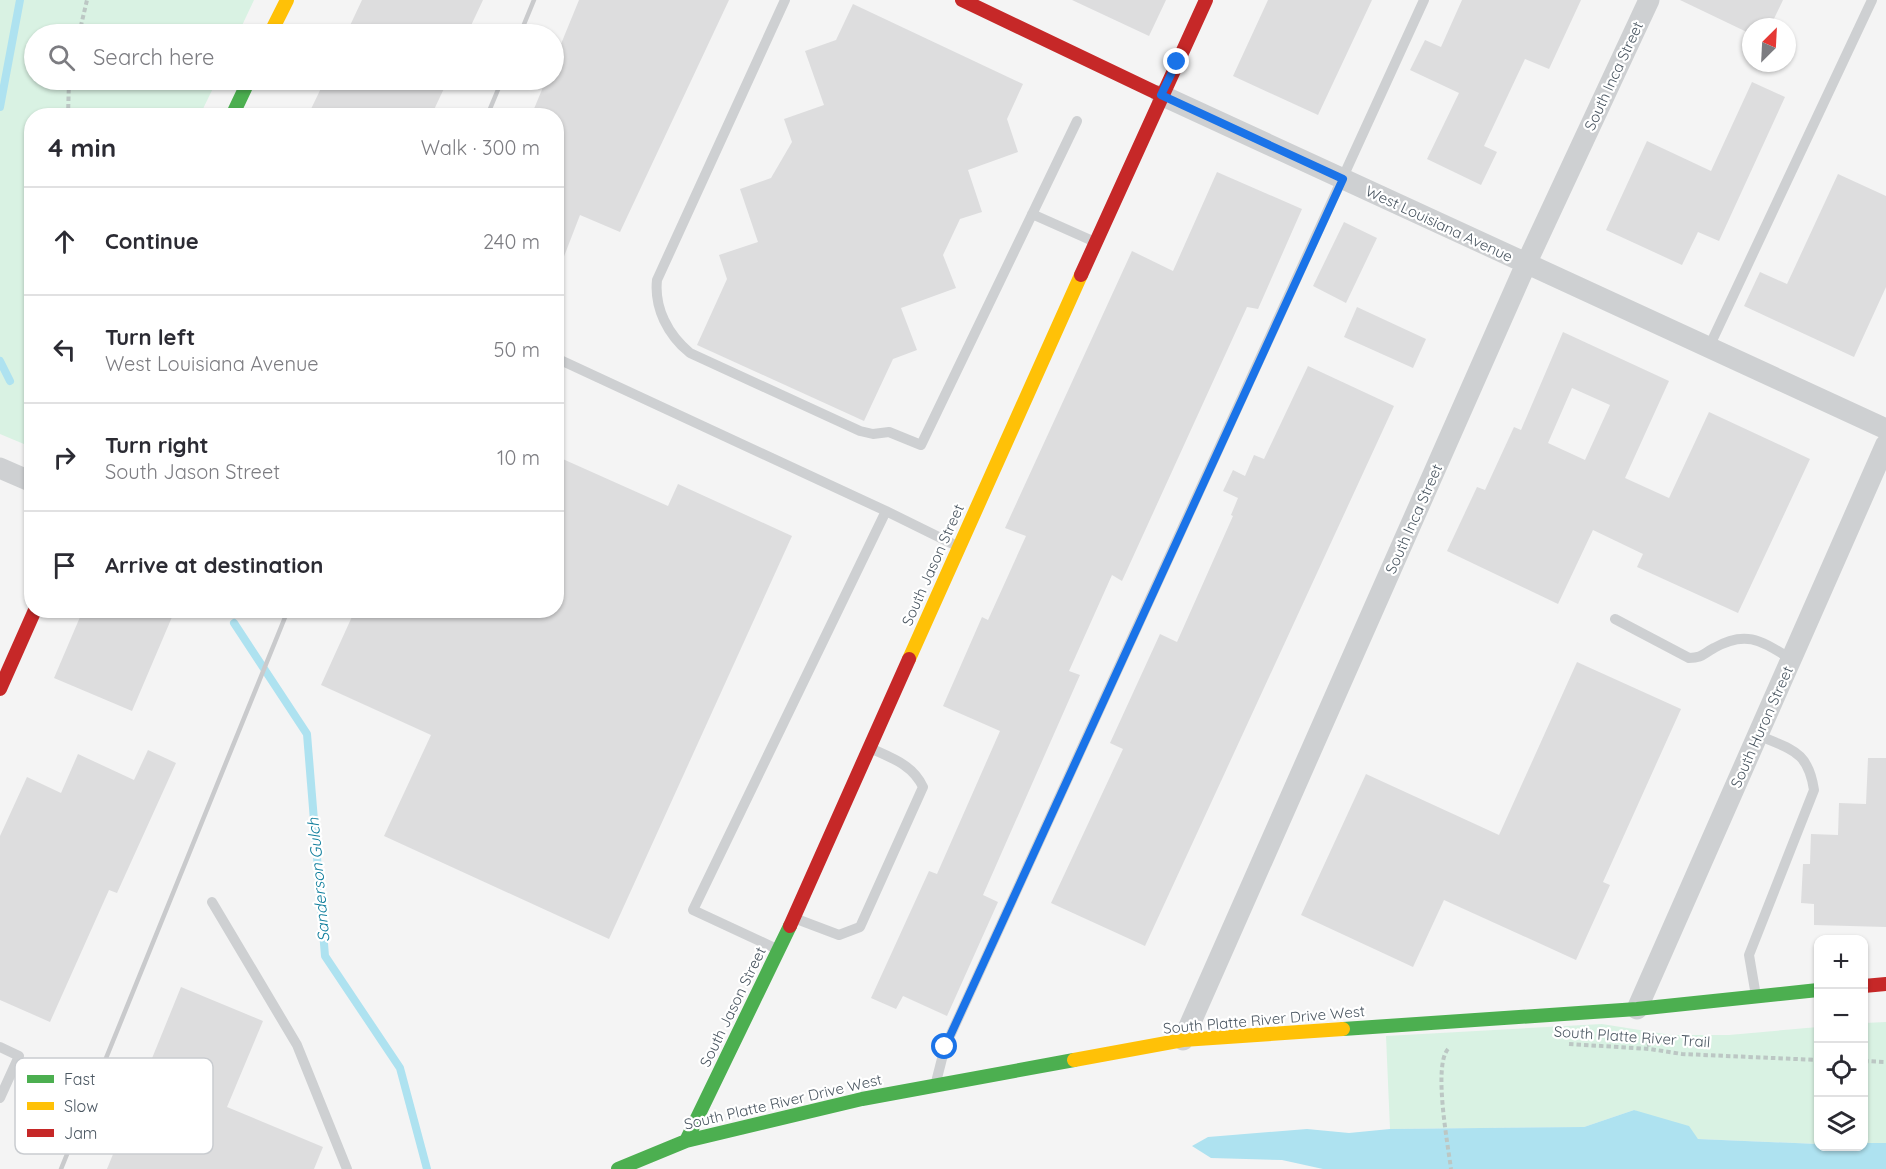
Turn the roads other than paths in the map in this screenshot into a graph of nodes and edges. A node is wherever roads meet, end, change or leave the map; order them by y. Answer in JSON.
{"nodes":[{"id":1,"x":287,"y":0,"type":"edge"},
{"id":2,"x":785,"y":0,"type":"edge"},
{"id":3,"x":962,"y":0,"type":"edge"},
{"id":4,"x":1206,"y":0,"type":"edge"},
{"id":5,"x":1424,"y":0,"type":"edge"},
{"id":6,"x":1649,"y":0,"type":"edge"},
{"id":7,"x":1872,"y":0,"type":"edge"},
{"id":8,"x":983,"y":4,"type":"edge"},
{"id":9,"x":275,"y":24,"type":"edge"},
{"id":10,"x":244,"y":90,"type":"edge"},
{"id":11,"x":1161,"y":95,"type":"junction"},
{"id":12,"x":236,"y":108,"type":"edge"},
{"id":13,"x":1077,"y":121,"type":"dead end"},
{"id":14,"x":1343,"y":179,"type":"junction"},
{"id":15,"x":1032,"y":214,"type":"junction"},
{"id":16,"x":1095,"y":242,"type":"junction"},
{"id":17,"x":1526,"y":264,"type":"junction"},
{"id":18,"x":1708,"y":347,"type":"junction"},
{"id":19,"x":564,"y":362,"type":"edge"},
{"id":20,"x":1886,"y":429,"type":"edge"},
{"id":21,"x":1886,"y":444,"type":"edge"},
{"id":22,"x":0,"y":468,"type":"edge"},
{"id":23,"x":24,"y":478,"type":"edge"},
{"id":24,"x":886,"y":511,"type":"junction"},
{"id":25,"x":960,"y":547,"type":"junction"},
{"id":26,"x":31,"y":618,"type":"edge"},
{"id":27,"x":1615,"y":619,"type":"dead end"},
{"id":28,"x":1791,"y":659,"type":"junction"},
{"id":29,"x":0,"y":689,"type":"edge"},
{"id":30,"x":1758,"y":735,"type":"junction"},
{"id":31,"x":869,"y":748,"type":"junction"},
{"id":32,"x":212,"y":902,"type":"dead end"},
{"id":33,"x":794,"y":918,"type":"junction"},
{"id":34,"x":779,"y":950,"type":"junction"},
{"id":35,"x":1886,"y":984,"type":"edge"},
{"id":36,"x":1868,"y":986,"type":"edge"},
{"id":37,"x":1814,"y":990,"type":"edge"},
{"id":38,"x":1756,"y":996,"type":"junction"},
{"id":39,"x":1637,"y":1009,"type":"junction"},
{"id":40,"x":1183,"y":1040,"type":"junction"},
{"id":41,"x":0,"y":1047,"type":"edge"},
{"id":42,"x":18,"y":1058,"type":"edge"},
{"id":43,"x":15,"y":1065,"type":"edge"},
{"id":44,"x":935,"y":1084,"type":"junction"},
{"id":45,"x":0,"y":1098,"type":"edge"},
{"id":46,"x":686,"y":1141,"type":"junction"},
{"id":47,"x":347,"y":1169,"type":"edge"},
{"id":48,"x":618,"y":1169,"type":"edge"}],
"edges":[{"from":1,"to":9,"type":"street"},
{"from":2,"to":15,"type":"lane"},
{"from":3,"to":8,"type":"street","name":"West Louisiana Avenue"},
{"from":4,"to":11,"type":"street","name":"South Jason Street"},
{"from":5,"to":14,"type":"lane"},
{"from":6,"to":17,"type":"street","name":"South Inca Street"},
{"from":7,"to":18,"type":"lane"},
{"from":8,"to":11,"type":"street","name":"West Louisiana Avenue"},
{"from":10,"to":12,"type":"street"},
{"from":11,"to":14,"type":"street","name":"West Louisiana Avenue"},
{"from":11,"to":16,"type":"street","name":"South Jason Street"},
{"from":13,"to":15,"type":"lane"},
{"from":14,"to":17,"type":"street","name":"West Louisiana Avenue"},
{"from":14,"to":44,"type":"lane"},
{"from":15,"to":16,"type":"lane"},
{"from":16,"to":25,"type":"street","name":"South Jason Street"},
{"from":17,"to":18,"type":"street","name":"West Louisiana Avenue"},
{"from":17,"to":40,"type":"street","name":"South Inca Street"},
{"from":18,"to":20,"type":"street","name":"West Louisiana Avenue"},
{"from":19,"to":24,"type":"lane"},
{"from":21,"to":28,"type":"street","name":"South Huron Street"},
{"from":22,"to":23,"type":"street"},
{"from":24,"to":25,"type":"lane"},
{"from":24,"to":34,"type":"lane"},
{"from":25,"to":31,"type":"street","name":"South Jason Street"},
{"from":26,"to":29,"type":"street"},
{"from":27,"to":28,"type":"lane"},
{"from":28,"to":30,"type":"street","name":"South Huron Street"},
{"from":30,"to":38,"type":"lane"},
{"from":30,"to":39,"type":"street","name":"South Huron Street"},
{"from":31,"to":33,"type":"street","name":"South Jason Street"},
{"from":31,"to":33,"type":"lane"},
{"from":32,"to":47,"type":"lane"},
{"from":33,"to":34,"type":"street","name":"South Jason Street"},
{"from":34,"to":46,"type":"street","name":"South Jason Street"},
{"from":35,"to":36,"type":"street"},
{"from":37,"to":38,"type":"street","name":"South Platte River Drive West"},
{"from":38,"to":39,"type":"street","name":"South Platte River Drive West"},
{"from":39,"to":40,"type":"street","name":"South Platte River Drive West"},
{"from":40,"to":44,"type":"street","name":"South Platte River Drive West"},
{"from":41,"to":42,"type":"lane"},
{"from":43,"to":45,"type":"lane"},
{"from":44,"to":46,"type":"street","name":"South Platte River Drive West"},
{"from":46,"to":48,"type":"street","name":"South Platte River Drive West"}]}
